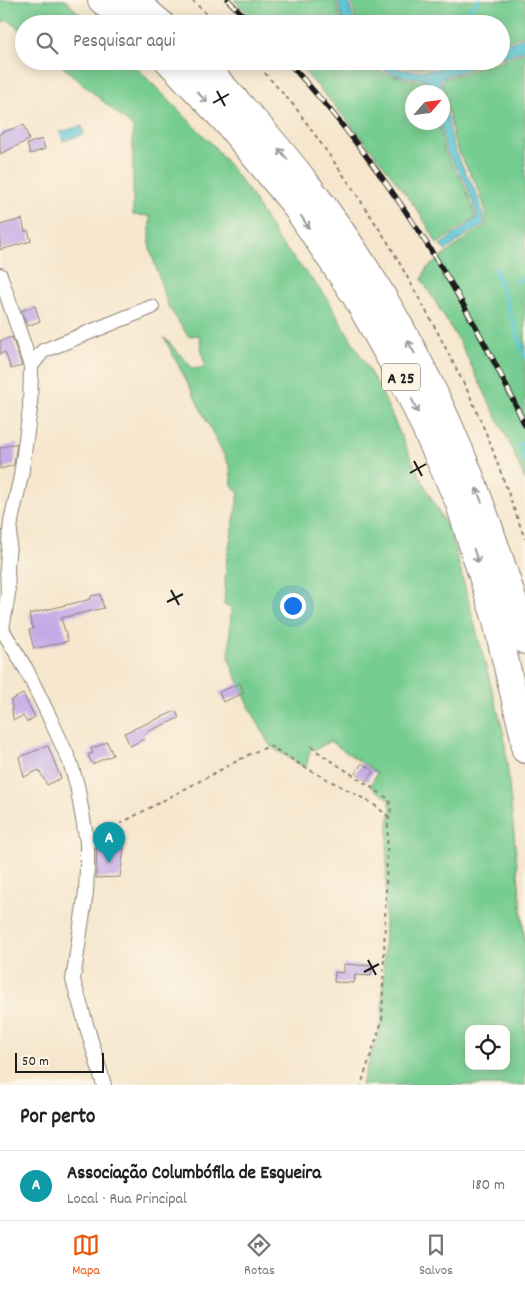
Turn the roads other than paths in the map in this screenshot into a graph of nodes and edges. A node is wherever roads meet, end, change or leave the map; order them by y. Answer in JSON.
{"nodes":[{"id":1,"x":101,"y":0,"type":"edge"},
{"id":2,"x":134,"y":0,"type":"edge"},
{"id":3,"x":118,"y":15,"type":"edge"},
{"id":4,"x":152,"y":15,"type":"edge"},
{"id":5,"x":177,"y":70,"type":"edge"},
{"id":6,"x":208,"y":70,"type":"edge"},
{"id":7,"x":1,"y":279,"type":"edge"},
{"id":8,"x":152,"y":307,"type":"dead end"},
{"id":9,"x":31,"y":366,"type":"junction"},
{"id":10,"x":1,"y":628,"type":"edge"},
{"id":11,"x":525,"y":642,"type":"edge"},
{"id":12,"x":525,"y":750,"type":"edge"},
{"id":13,"x":104,"y":1085,"type":"edge"}],
"edges":[{"from":1,"to":3,"type":"highway"},
{"from":2,"to":4,"type":"highway"},
{"from":5,"to":12,"type":"highway","number":"A 25","one_way":true},
{"from":11,"to":6,"type":"highway","number":"A 25","one_way":true},
{"from":7,"to":9,"type":"street"},
{"from":8,"to":9,"type":"street"},
{"from":9,"to":10,"type":"street"},
{"from":10,"to":13,"type":"street"}]}
